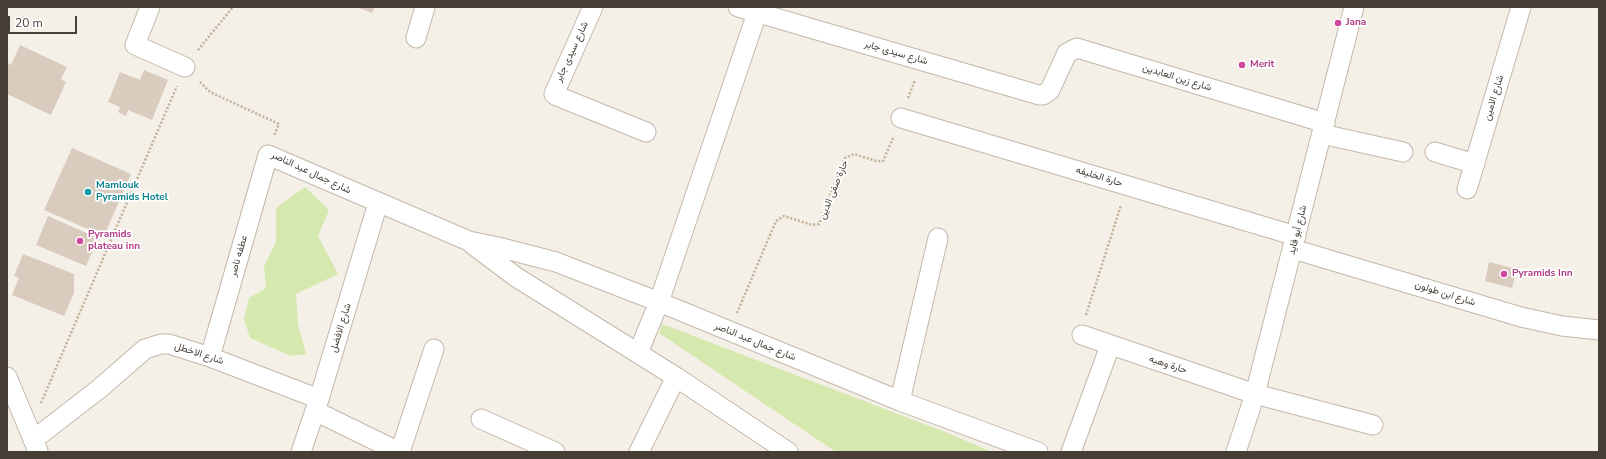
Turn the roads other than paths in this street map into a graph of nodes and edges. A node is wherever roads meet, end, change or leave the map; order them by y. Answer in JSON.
{"nodes":[{"id":1,"x":150,"y":7,"type":"edge"},
{"id":2,"x":425,"y":7,"type":"edge"},
{"id":3,"x":594,"y":7,"type":"edge"},
{"id":4,"x":738,"y":7,"type":"edge"},
{"id":5,"x":1354,"y":7,"type":"edge"},
{"id":6,"x":1521,"y":7,"type":"edge"},
{"id":7,"x":757,"y":13,"type":"junction"},
{"id":8,"x":416,"y":38,"type":"dead end"},
{"id":9,"x":185,"y":67,"type":"road end"},
{"id":10,"x":1052,"y":87,"type":"joint"},
{"id":11,"x":901,"y":118,"type":"road end"},
{"id":12,"x":1323,"y":128,"type":"junction"},
{"id":13,"x":646,"y":132,"type":"dead end"},
{"id":14,"x":1402,"y":152,"type":"dead end"},
{"id":15,"x":1435,"y":152,"type":"dead end"},
{"id":16,"x":268,"y":155,"type":"joint"},
{"id":17,"x":1475,"y":164,"type":"junction"},
{"id":18,"x":1467,"y":189,"type":"dead end"},
{"id":19,"x":378,"y":203,"type":"junction"},
{"id":20,"x":938,"y":238,"type":"dead end"},
{"id":21,"x":469,"y":241,"type":"junction"},
{"id":22,"x":1295,"y":242,"type":"junction"},
{"id":23,"x":659,"y":302,"type":"junction"},
{"id":24,"x":1599,"y":330,"type":"edge"},
{"id":25,"x":1082,"y":336,"type":"road end"},
{"id":26,"x":1110,"y":346,"type":"junction"},
{"id":27,"x":434,"y":349,"type":"dead end"},
{"id":28,"x":638,"y":353,"type":"junction"},
{"id":29,"x":210,"y":357,"type":"junction"},
{"id":30,"x":7,"y":377,"type":"edge"},
{"id":31,"x":676,"y":377,"type":"junction"},
{"id":32,"x":1255,"y":394,"type":"junction"},
{"id":33,"x":900,"y":401,"type":"junction"},
{"id":34,"x":317,"y":405,"type":"junction"},
{"id":35,"x":481,"y":419,"type":"dead end"},
{"id":36,"x":1373,"y":426,"type":"dead end"},
{"id":37,"x":34,"y":441,"type":"edge"},
{"id":38,"x":780,"y":450,"type":"edge"},
{"id":39,"x":301,"y":452,"type":"edge"},
{"id":40,"x":400,"y":452,"type":"edge"},
{"id":41,"x":555,"y":452,"type":"edge"},
{"id":42,"x":640,"y":452,"type":"edge"},
{"id":43,"x":1038,"y":452,"type":"edge"},
{"id":44,"x":1071,"y":452,"type":"edge"},
{"id":45,"x":1236,"y":452,"type":"edge"}],
"edges":[{"from":1,"to":9,"type":"street"},
{"from":2,"to":8,"type":"street"},
{"from":3,"to":13,"type":"street","name":"شارع سيدى جابر"},
{"from":4,"to":7,"type":"street","name":"شارع سيدى جابر"},
{"from":5,"to":12,"type":"street","name":"شارع أبو فايد"},
{"from":6,"to":17,"type":"street","name":"شارع الامين"},
{"from":7,"to":10,"type":"street","name":"شارع سيدى جابر"},
{"from":7,"to":23,"type":"street"},
{"from":10,"to":12,"type":"street","name":"شارع زين العابدين"},
{"from":11,"to":22,"type":"street","name":"حارة الخليفه"},
{"from":12,"to":14,"type":"street","name":"شارع زين العابدين"},
{"from":12,"to":22,"type":"street","name":"شارع أبو فايد"},
{"from":15,"to":17,"type":"street"},
{"from":16,"to":19,"type":"street","name":"شارع جمال عبد الناصر"},
{"from":16,"to":29,"type":"street","name":"عطفه ناصر"},
{"from":17,"to":18,"type":"street","name":"شارع الامين"},
{"from":19,"to":21,"type":"street","name":"شارع جمال عبد الناصر"},
{"from":19,"to":34,"type":"street","name":"شارع الافضل"},
{"from":20,"to":33,"type":"street"},
{"from":21,"to":23,"type":"street","name":"شارع جمال عبد الناصر"},
{"from":21,"to":28,"type":"street","name":"شارع جمال عبد الناصر"},
{"from":22,"to":24,"type":"street","name":"شارع ابن طولون"},
{"from":22,"to":32,"type":"street","name":"شارع أبو فايد"},
{"from":23,"to":28,"type":"street"},
{"from":23,"to":33,"type":"street","name":"شارع جمال عبد الناصر"},
{"from":25,"to":26,"type":"street","name":"حارة وهبه"},
{"from":26,"to":32,"type":"street","name":"حارة وهبه"},
{"from":26,"to":44,"type":"street"},
{"from":27,"to":40,"type":"street"},
{"from":28,"to":31,"type":"street","name":"شارع جمال عبد الناصر"},
{"from":29,"to":34,"type":"street","name":"شارع الاخطل"},
{"from":29,"to":37,"type":"street","name":"شارع الاخطل"},
{"from":30,"to":37,"type":"street"},
{"from":31,"to":38,"type":"street","name":"شارع جمال عبد الناصر"},
{"from":31,"to":42,"type":"street"},
{"from":32,"to":36,"type":"street","name":"حارة وهبه"},
{"from":32,"to":45,"type":"street","name":"شارع أبو فايد"},
{"from":33,"to":43,"type":"street","name":"شارع جمال عبد الناصر"},
{"from":34,"to":39,"type":"street","name":"شارع الافضل"},
{"from":34,"to":40,"type":"street","name":"شارع الاخطل"},
{"from":35,"to":41,"type":"street"}]}
